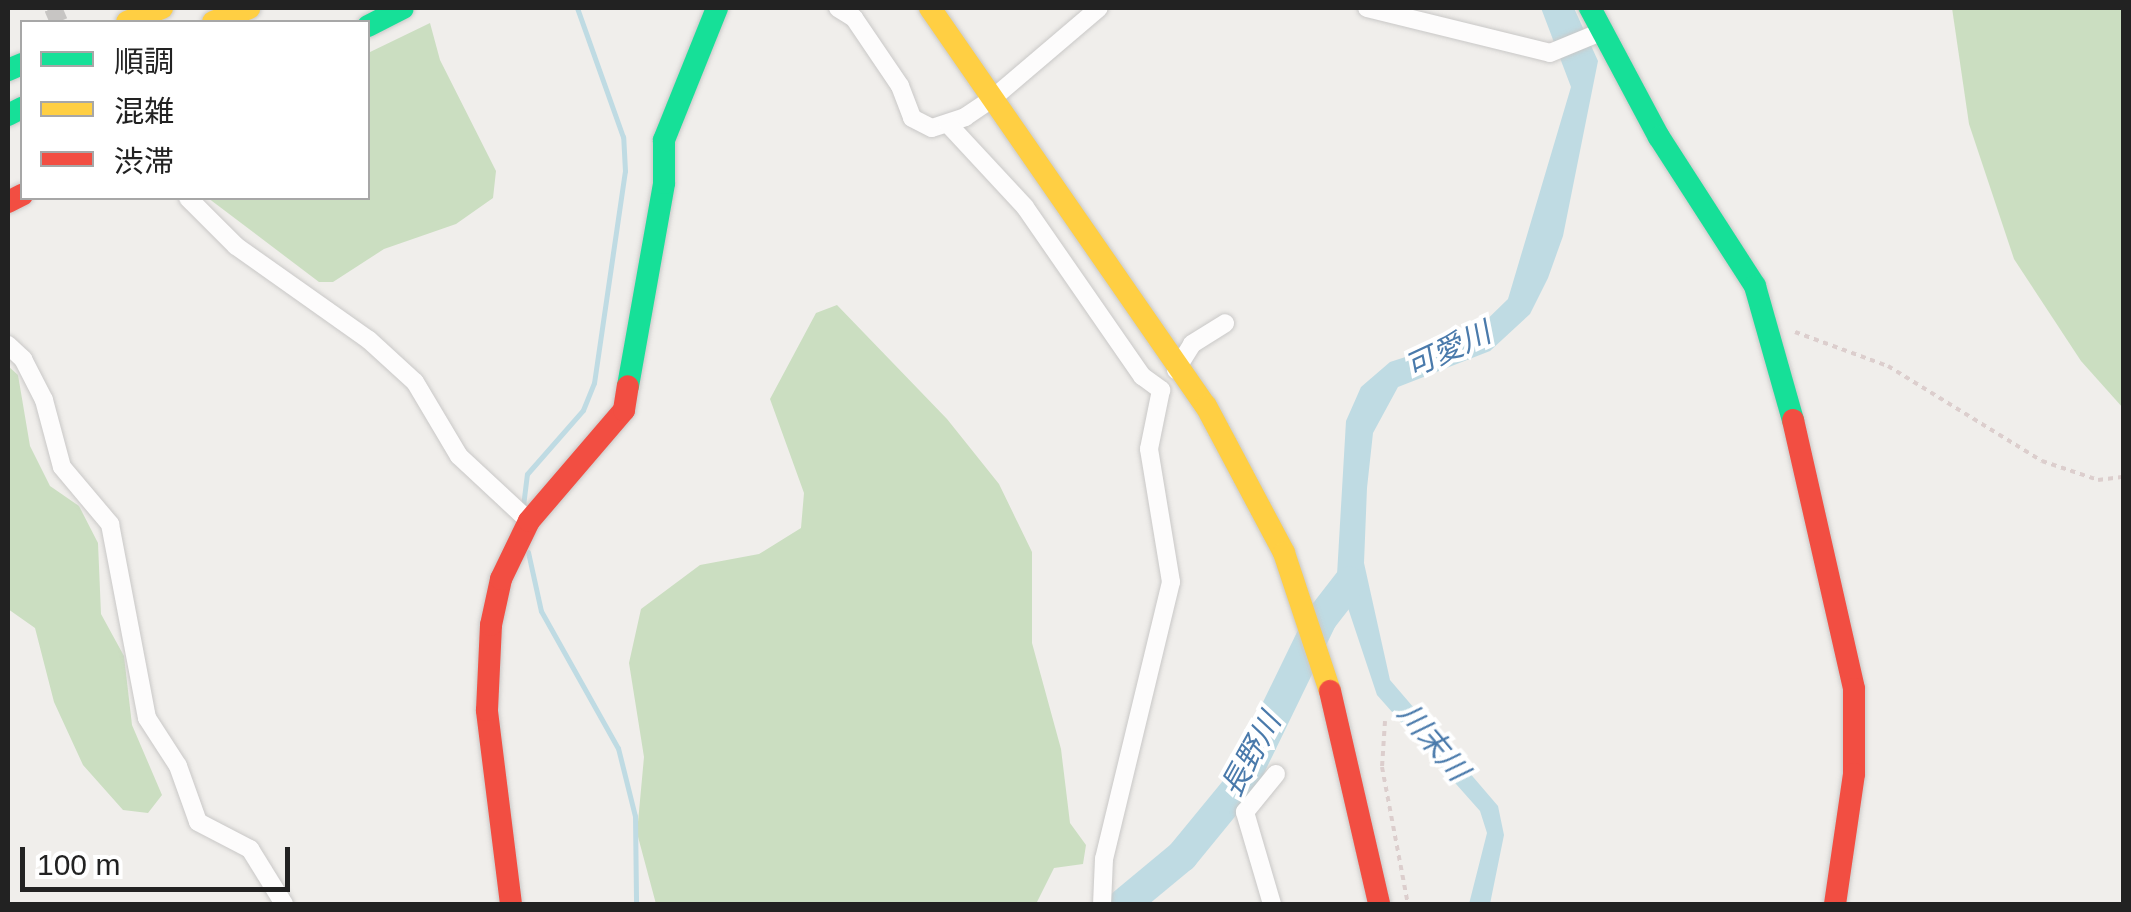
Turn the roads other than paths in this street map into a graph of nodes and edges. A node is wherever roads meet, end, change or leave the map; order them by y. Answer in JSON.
{"nodes":[{"id":1,"x":162,"y":8,"type":"edge"},
{"id":2,"x":250,"y":8,"type":"edge"},
{"id":3,"x":403,"y":8,"type":"edge"},
{"id":4,"x":717,"y":8,"type":"edge"},
{"id":5,"x":838,"y":8,"type":"edge"},
{"id":6,"x":915,"y":8,"type":"edge"},
{"id":7,"x":930,"y":8,"type":"edge"},
{"id":8,"x":1099,"y":8,"type":"edge"},
{"id":9,"x":1367,"y":8,"type":"edge"},
{"id":10,"x":1590,"y":8,"type":"edge"},
{"id":11,"x":133,"y":20,"type":"edge"},
{"id":12,"x":219,"y":20,"type":"edge"},
{"id":13,"x":370,"y":25,"type":"edge"},
{"id":14,"x":1595,"y":34,"type":"junction"},
{"id":15,"x":989,"y":96,"type":"junction"},
{"id":16,"x":948,"y":124,"type":"junction"},
{"id":17,"x":190,"y":200,"type":"edge"},
{"id":18,"x":1224,"y":323,"type":"dead end"},
{"id":19,"x":8,"y":345,"type":"edge"},
{"id":20,"x":1179,"y":365,"type":"junction"},
{"id":21,"x":1161,"y":390,"type":"junction"},
{"id":22,"x":530,"y":521,"type":"junction"},
{"id":23,"x":1276,"y":774,"type":"dead end"},
{"id":24,"x":284,"y":904,"type":"edge"},
{"id":25,"x":511,"y":904,"type":"edge"},
{"id":26,"x":1102,"y":904,"type":"edge"},
{"id":27,"x":1272,"y":904,"type":"edge"},
{"id":28,"x":1379,"y":904,"type":"edge"},
{"id":29,"x":1835,"y":904,"type":"edge"}],
"edges":[{"from":1,"to":11,"type":"main road"},
{"from":2,"to":12,"type":"main road"},
{"from":3,"to":13,"type":"main road"},
{"from":4,"to":22,"type":"main road"},
{"from":5,"to":16,"type":"street"},
{"from":6,"to":15,"type":"main road"},
{"from":7,"to":15,"type":"main road"},
{"from":8,"to":15,"type":"street"},
{"from":9,"to":14,"type":"street"},
{"from":10,"to":14,"type":"main road"},
{"from":14,"to":29,"type":"main road"},
{"from":15,"to":16,"type":"street"},
{"from":15,"to":20,"type":"main road"},
{"from":16,"to":21,"type":"street"},
{"from":17,"to":22,"type":"street"},
{"from":18,"to":20,"type":"street"},
{"from":19,"to":24,"type":"street"},
{"from":20,"to":21,"type":"street"},
{"from":20,"to":28,"type":"main road"},
{"from":21,"to":26,"type":"street"},
{"from":22,"to":25,"type":"main road"},
{"from":23,"to":27,"type":"street"}]}
